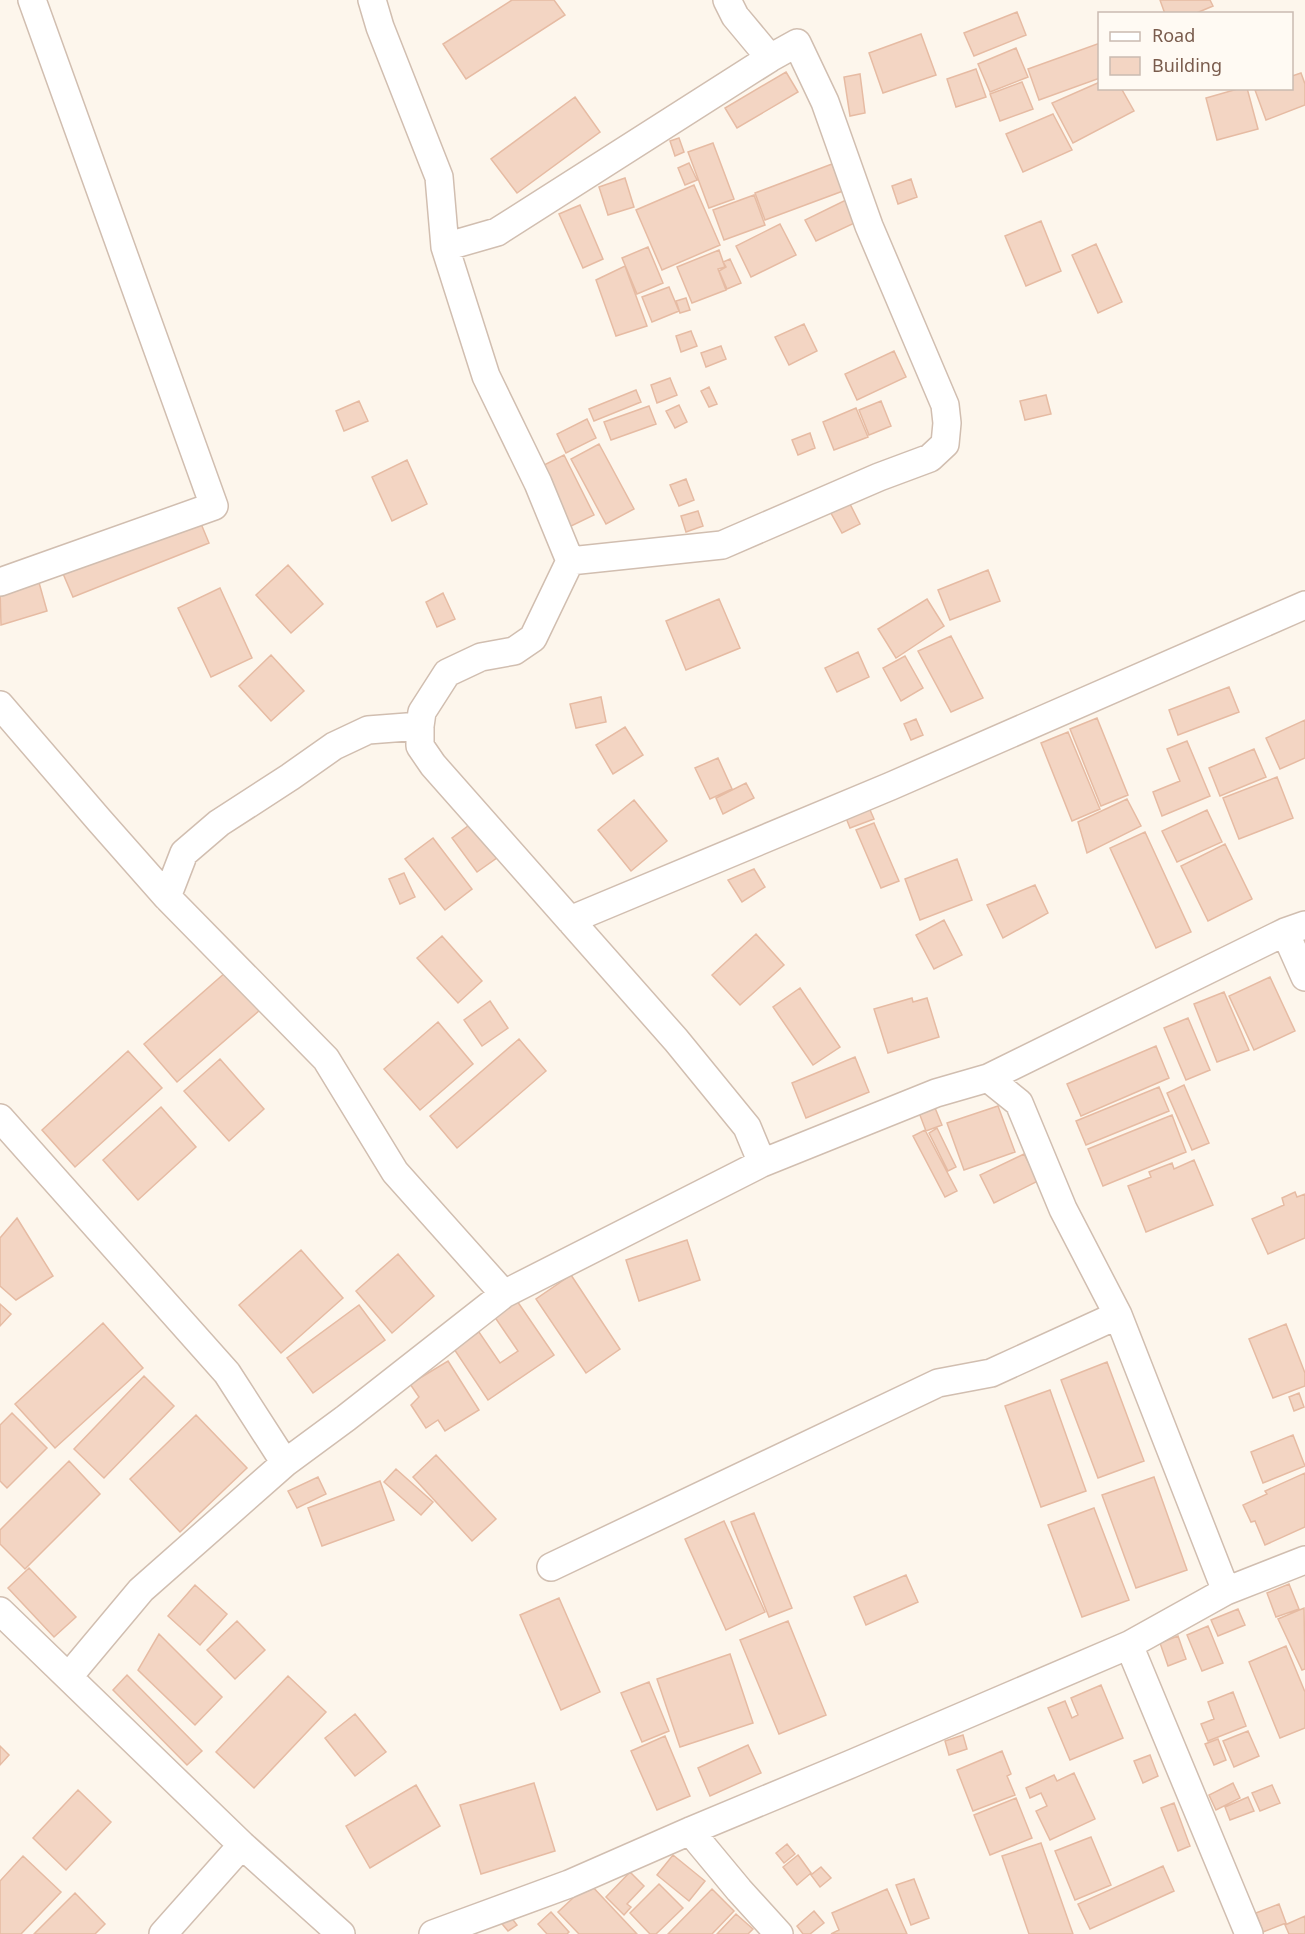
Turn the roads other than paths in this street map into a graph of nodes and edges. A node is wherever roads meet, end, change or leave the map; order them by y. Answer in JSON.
{"nodes":[{"id":1,"x":32,"y":0,"type":"edge"},
{"id":2,"x":372,"y":0,"type":"edge"},
{"id":3,"x":727,"y":0,"type":"edge"},
{"id":4,"x":770,"y":58,"type":"junction"},
{"id":5,"x":445,"y":247,"type":"junction"},
{"id":6,"x":570,"y":561,"type":"junction"},
{"id":7,"x":0,"y":582,"type":"edge"},
{"id":8,"x":1305,"y":605,"type":"edge"},
{"id":9,"x":0,"y":705,"type":"edge"},
{"id":10,"x":420,"y":726,"type":"junction"},
{"id":11,"x":167,"y":897,"type":"junction"},
{"id":12,"x":570,"y":920,"type":"junction"},
{"id":13,"x":1295,"y":928,"type":"edge"},
{"id":14,"x":1305,"y":977,"type":"edge"},
{"id":15,"x":988,"y":1078,"type":"junction"},
{"id":16,"x":0,"y":1118,"type":"edge"},
{"id":17,"x":762,"y":1162,"type":"junction"},
{"id":18,"x":504,"y":1294,"type":"junction"},
{"id":19,"x":1118,"y":1314,"type":"junction"},
{"id":20,"x":285,"y":1463,"type":"junction"},
{"id":21,"x":1305,"y":1560,"type":"edge"},
{"id":22,"x":551,"y":1568,"type":"dead end"},
{"id":23,"x":1226,"y":1591,"type":"junction"},
{"id":24,"x":0,"y":1611,"type":"edge"},
{"id":25,"x":1129,"y":1645,"type":"junction"},
{"id":26,"x":69,"y":1676,"type":"junction"},
{"id":27,"x":690,"y":1831,"type":"junction"},
{"id":28,"x":242,"y":1845,"type":"junction"},
{"id":29,"x":163,"y":1934,"type":"edge"},
{"id":30,"x":341,"y":1934,"type":"edge"},
{"id":31,"x":434,"y":1934,"type":"edge"},
{"id":32,"x":779,"y":1934,"type":"edge"},
{"id":33,"x":1249,"y":1934,"type":"edge"}],
"edges":[{"from":1,"to":7,"type":"street"},
{"from":2,"to":5,"type":"street"},
{"from":3,"to":4,"type":"street"},
{"from":4,"to":5,"type":"street"},
{"from":4,"to":6,"type":"street"},
{"from":5,"to":6,"type":"street"},
{"from":6,"to":10,"type":"street"},
{"from":8,"to":12,"type":"street"},
{"from":9,"to":11,"type":"street"},
{"from":10,"to":11,"type":"street"},
{"from":10,"to":12,"type":"street"},
{"from":11,"to":18,"type":"street"},
{"from":12,"to":17,"type":"street"},
{"from":13,"to":14,"type":"street"},
{"from":13,"to":15,"type":"street"},
{"from":15,"to":17,"type":"street"},
{"from":15,"to":19,"type":"street"},
{"from":16,"to":20,"type":"street"},
{"from":17,"to":18,"type":"street"},
{"from":18,"to":20,"type":"street"},
{"from":19,"to":22,"type":"street"},
{"from":19,"to":23,"type":"street"},
{"from":20,"to":26,"type":"street"},
{"from":21,"to":23,"type":"street"},
{"from":23,"to":25,"type":"street"},
{"from":24,"to":26,"type":"street"},
{"from":25,"to":27,"type":"street"},
{"from":25,"to":33,"type":"street"},
{"from":26,"to":28,"type":"street"},
{"from":27,"to":31,"type":"street"},
{"from":27,"to":32,"type":"street"},
{"from":28,"to":29,"type":"street"},
{"from":28,"to":30,"type":"street"}]}
